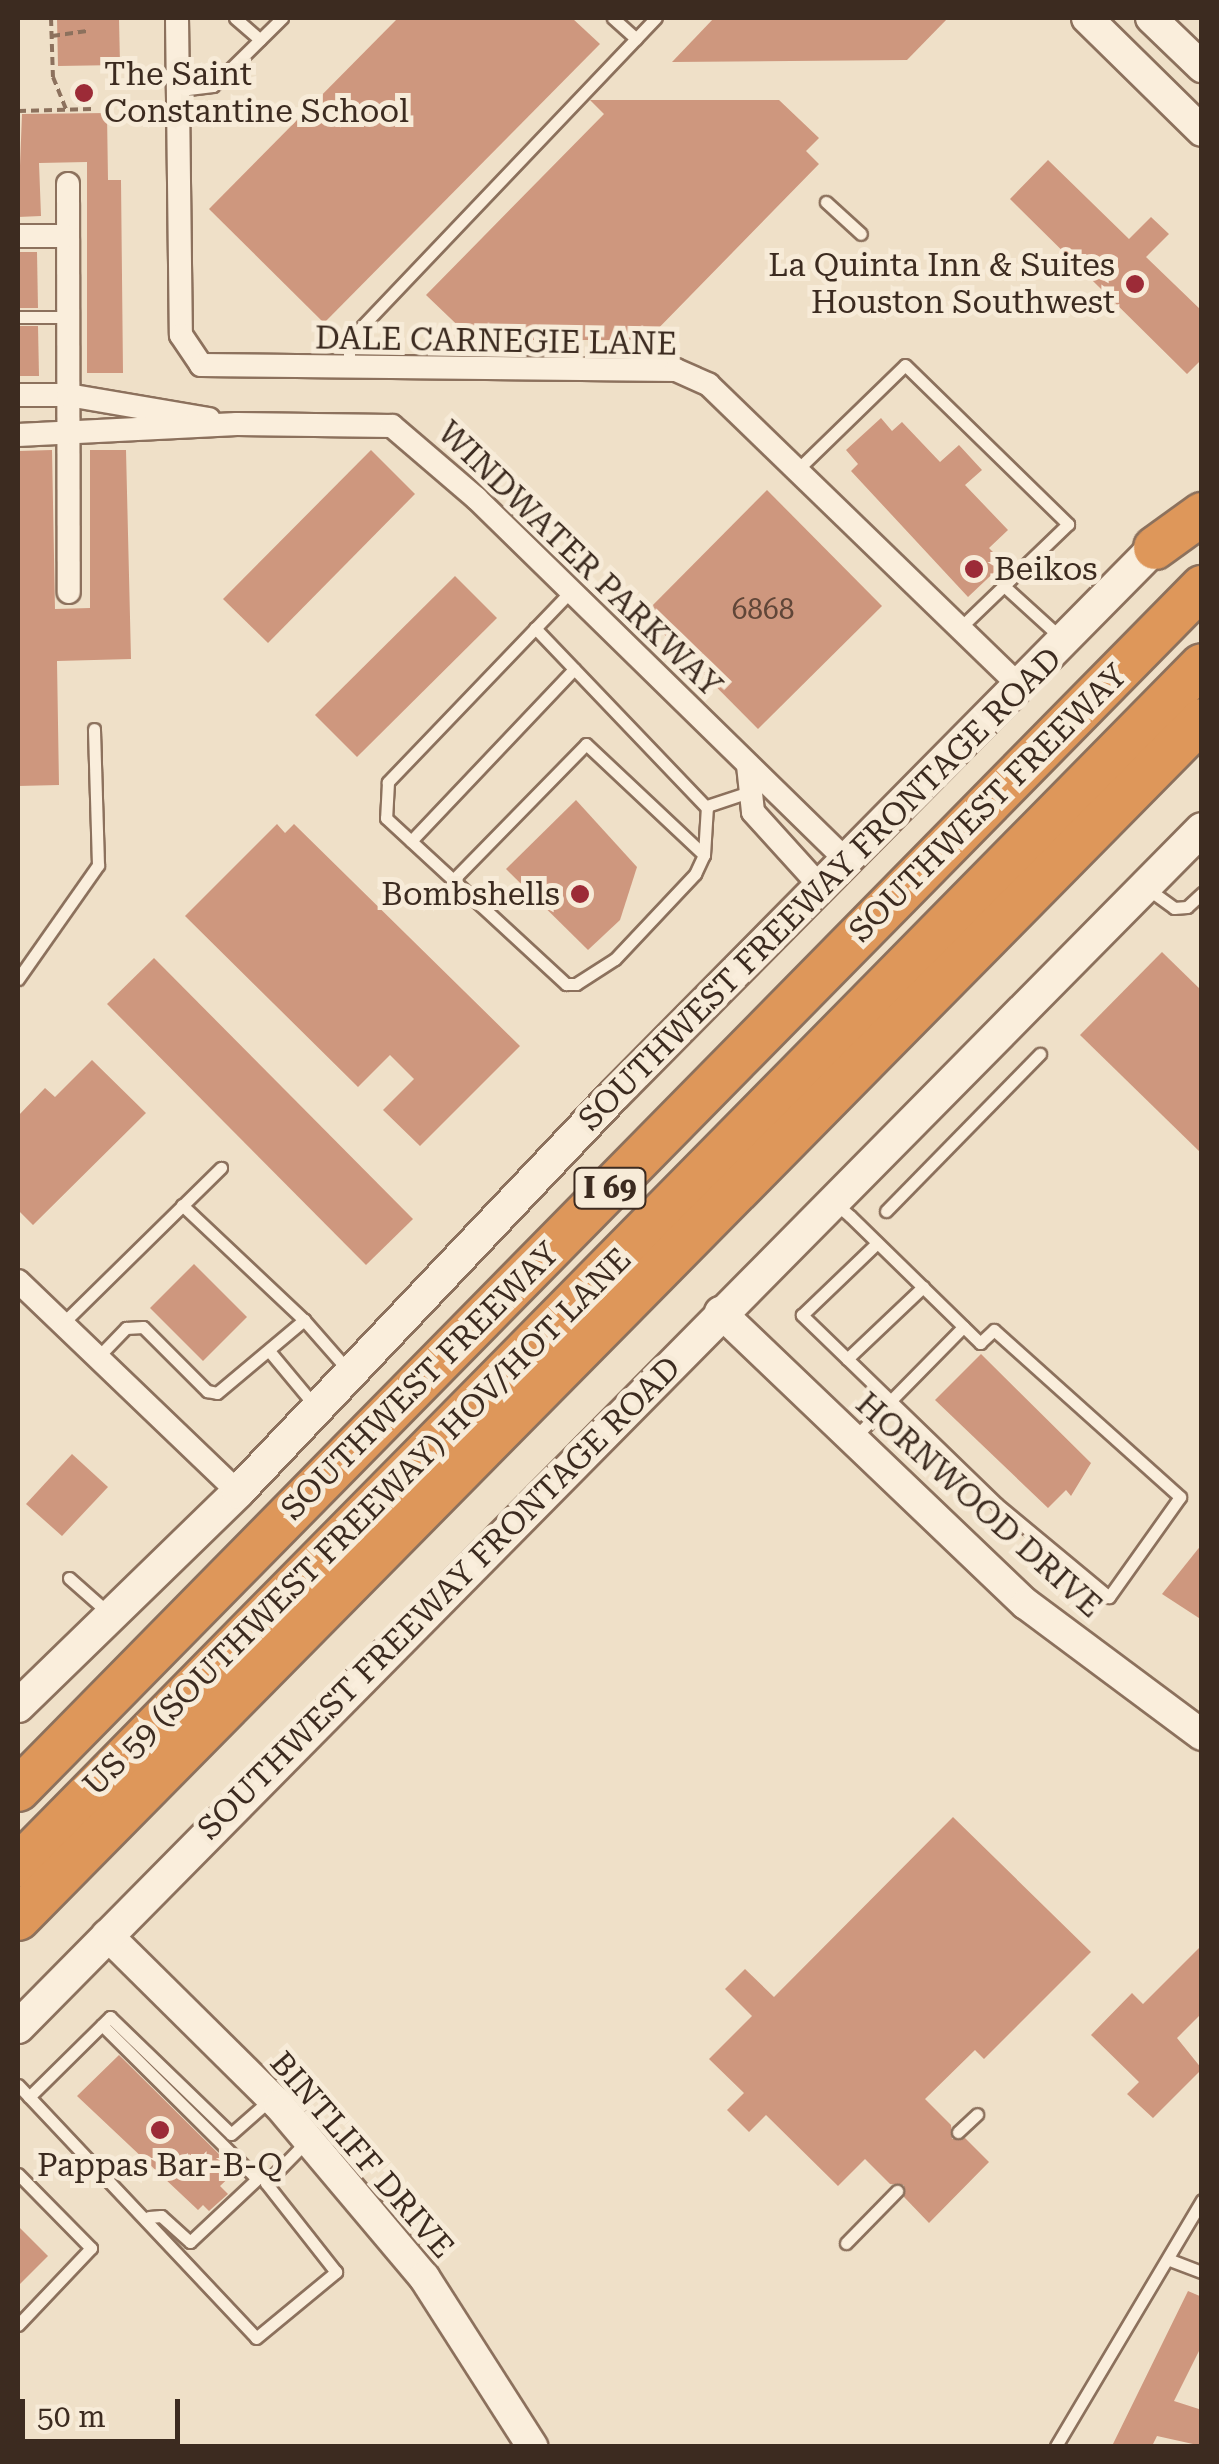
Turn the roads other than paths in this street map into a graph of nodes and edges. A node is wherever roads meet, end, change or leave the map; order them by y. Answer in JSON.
{"nodes":[{"id":1,"x":177,"y":18,"type":"edge"},
{"id":2,"x":235,"y":18,"type":"edge"},
{"id":3,"x":282,"y":18,"type":"edge"},
{"id":4,"x":613,"y":18,"type":"edge"},
{"id":5,"x":656,"y":18,"type":"edge"},
{"id":6,"x":1086,"y":18,"type":"edge"},
{"id":7,"x":1151,"y":18,"type":"edge"},
{"id":8,"x":260,"y":40,"type":"junction"},
{"id":9,"x":636,"y":40,"type":"junction"},
{"id":10,"x":1202,"y":67,"type":"edge"},
{"id":11,"x":180,"y":90,"type":"junction"},
{"id":12,"x":1202,"y":131,"type":"edge"},
{"id":13,"x":68,"y":184,"type":"dead end"},
{"id":14,"x":826,"y":202,"type":"dead end"},
{"id":15,"x":861,"y":234,"type":"dead end"},
{"id":16,"x":18,"y":236,"type":"edge"},
{"id":17,"x":68,"y":236,"type":"junction"},
{"id":18,"x":18,"y":317,"type":"edge"},
{"id":19,"x":68,"y":317,"type":"junction"},
{"id":20,"x":349,"y":370,"type":"junction"},
{"id":21,"x":68,"y":394,"type":"junction"},
{"id":22,"x":18,"y":395,"type":"edge"},
{"id":23,"x":237,"y":424,"type":"junction"},
{"id":24,"x":68,"y":434,"type":"junction"},
{"id":25,"x":18,"y":435,"type":"edge"},
{"id":26,"x":795,"y":472,"type":"junction"},
{"id":27,"x":1202,"y":500,"type":"edge"},
{"id":28,"x":1202,"y":514,"type":"edge"},
{"id":29,"x":1155,"y":548,"type":"junction"},
{"id":30,"x":1004,"y":586,"type":"junction"},
{"id":31,"x":1202,"y":587,"type":"edge"},
{"id":32,"x":571,"y":591,"type":"junction"},
{"id":33,"x":69,"y":592,"type":"dead end"},
{"id":34,"x":535,"y":628,"type":"junction"},
{"id":35,"x":960,"y":628,"type":"junction"},
{"id":36,"x":1064,"y":642,"type":"junction"},
{"id":37,"x":1202,"y":666,"type":"edge"},
{"id":38,"x":574,"y":669,"type":"junction"},
{"id":39,"x":1021,"y":687,"type":"junction"},
{"id":40,"x":1202,"y":720,"type":"edge"},
{"id":41,"x":94,"y":729,"type":"dead end"},
{"id":42,"x":748,"y":765,"type":"junction"},
{"id":43,"x":749,"y":792,"type":"junction"},
{"id":44,"x":707,"y":808,"type":"junction"},
{"id":45,"x":1202,"y":829,"type":"edge"},
{"id":46,"x":411,"y":841,"type":"junction"},
{"id":47,"x":704,"y":854,"type":"junction"},
{"id":48,"x":848,"y":862,"type":"junction"},
{"id":49,"x":452,"y":880,"type":"junction"},
{"id":50,"x":1145,"y":886,"type":"junction"},
{"id":51,"x":822,"y":888,"type":"junction"},
{"id":52,"x":1202,"y":893,"type":"edge"},
{"id":53,"x":18,"y":980,"type":"edge"},
{"id":54,"x":1040,"y":1054,"type":"dead end"},
{"id":55,"x":221,"y":1168,"type":"dead end"},
{"id":56,"x":832,"y":1200,"type":"junction"},
{"id":57,"x":182,"y":1205,"type":"junction"},
{"id":58,"x":886,"y":1211,"type":"dead end"},
{"id":59,"x":877,"y":1243,"type":"junction"},
{"id":60,"x":18,"y":1281,"type":"edge"},
{"id":61,"x":923,"y":1287,"type":"junction"},
{"id":62,"x":720,"y":1312,"type":"junction"},
{"id":63,"x":304,"y":1320,"type":"junction"},
{"id":64,"x":62,"y":1324,"type":"junction"},
{"id":65,"x":963,"y":1326,"type":"junction"},
{"id":66,"x":270,"y":1352,"type":"junction"},
{"id":67,"x":97,"y":1358,"type":"junction"},
{"id":68,"x":847,"y":1359,"type":"junction"},
{"id":69,"x":350,"y":1373,"type":"junction"},
{"id":70,"x":890,"y":1401,"type":"junction"},
{"id":71,"x":317,"y":1408,"type":"junction"},
{"id":72,"x":853,"y":1439,"type":"junction"},
{"id":73,"x":238,"y":1492,"type":"junction"},
{"id":74,"x":70,"y":1578,"type":"dead end"},
{"id":75,"x":111,"y":1615,"type":"junction"},
{"id":76,"x":18,"y":1706,"type":"edge"},
{"id":77,"x":1202,"y":1735,"type":"edge"},
{"id":78,"x":18,"y":1790,"type":"edge"},
{"id":79,"x":18,"y":1866,"type":"edge"},
{"id":80,"x":18,"y":1919,"type":"edge"},
{"id":81,"x":106,"y":1936,"type":"junction"},
{"id":82,"x":102,"y":2025,"type":"junction"},
{"id":83,"x":18,"y":2027,"type":"edge"},
{"id":84,"x":18,"y":2085,"type":"edge"},
{"id":85,"x":30,"y":2097,"type":"junction"},
{"id":86,"x":272,"y":2098,"type":"junction"},
{"id":87,"x":977,"y":2114,"type":"dead end"},
{"id":88,"x":958,"y":2132,"type":"dead end"},
{"id":89,"x":306,"y":2142,"type":"junction"},
{"id":90,"x":18,"y":2174,"type":"edge"},
{"id":91,"x":897,"y":2191,"type":"dead end"},
{"id":92,"x":1201,"y":2204,"type":"edge"},
{"id":93,"x":149,"y":2218,"type":"junction"},
{"id":94,"x":846,"y":2243,"type":"dead end"},
{"id":95,"x":1170,"y":2260,"type":"junction"},
{"id":96,"x":1202,"y":2272,"type":"edge"},
{"id":97,"x":18,"y":2325,"type":"edge"},
{"id":98,"x":532,"y":2446,"type":"edge"},
{"id":99,"x":1056,"y":2446,"type":"edge"}],
"edges":[{"from":1,"to":11,"type":"street","name":"DALE CARNEGIE LANE"},
{"from":2,"to":8,"type":"lane"},
{"from":3,"to":8,"type":"lane"},
{"from":4,"to":9,"type":"lane"},
{"from":5,"to":9,"type":"lane"},
{"from":6,"to":12,"type":"street"},
{"from":7,"to":10,"type":"street"},
{"from":8,"to":11,"type":"lane"},
{"from":9,"to":20,"type":"lane"},
{"from":11,"to":20,"type":"street","name":"DALE CARNEGIE LANE"},
{"from":13,"to":17,"type":"street"},
{"from":14,"to":15,"type":"lane"},
{"from":16,"to":17,"type":"street"},
{"from":17,"to":19,"type":"street"},
{"from":18,"to":19,"type":"lane"},
{"from":19,"to":21,"type":"street"},
{"from":20,"to":26,"type":"street","name":"DALE CARNEGIE LANE"},
{"from":21,"to":22,"type":"street","name":"WINDWATER PARKWAY"},
{"from":21,"to":23,"type":"street","name":"WINDWATER PARKWAY"},
{"from":21,"to":24,"type":"street"},
{"from":23,"to":24,"type":"street","name":"WINDWATER PARKWAY"},
{"from":23,"to":32,"type":"street","name":"WINDWATER PARKWAY"},
{"from":24,"to":25,"type":"street","name":"WINDWATER PARKWAY"},
{"from":24,"to":33,"type":"street"},
{"from":26,"to":30,"type":"lane"},
{"from":26,"to":35,"type":"street","name":"DALE CARNEGIE LANE"},
{"from":27,"to":29,"type":"main road","name":"SOUTHWEST FREEWAY FRONTAGE ROAD"},
{"from":28,"to":29,"type":"highway"},
{"from":29,"to":36,"type":"main road","name":"SOUTHWEST FREEWAY FRONTAGE ROAD"},
{"from":30,"to":35,"type":"lane"},
{"from":30,"to":36,"type":"lane"},
{"from":31,"to":78,"type":"highway","name":"SOUTHWEST FREEWAY","number":"I 69"},
{"from":32,"to":34,"type":"lane"},
{"from":32,"to":42,"type":"street","name":"WINDWATER PARKWAY"},
{"from":34,"to":38,"type":"lane"},
{"from":34,"to":46,"type":"lane"},
{"from":35,"to":39,"type":"street","name":"DALE CARNEGIE LANE"},
{"from":36,"to":39,"type":"main road","name":"SOUTHWEST FREEWAY FRONTAGE ROAD"},
{"from":37,"to":79,"type":"highway","name":"US 59 (SOUTHWEST FREEWAY) HOV/HOT LANE"},
{"from":38,"to":44,"type":"lane"},
{"from":38,"to":46,"type":"lane"},
{"from":39,"to":48,"type":"main road","name":"SOUTHWEST FREEWAY FRONTAGE ROAD"},
{"from":40,"to":80,"type":"highway","number":"I 69"},
{"from":41,"to":53,"type":"lane"},
{"from":42,"to":43,"type":"street"},
{"from":42,"to":48,"type":"street","name":"WINDWATER PARKWAY"},
{"from":43,"to":44,"type":"lane"},
{"from":43,"to":51,"type":"street"},
{"from":44,"to":47,"type":"lane"},
{"from":45,"to":50,"type":"main road","name":"SOUTHWEST FREEWAY FRONTAGE ROAD"},
{"from":46,"to":49,"type":"lane"},
{"from":47,"to":49,"type":"lane"},
{"from":47,"to":49,"type":"lane"},
{"from":48,"to":51,"type":"main road","name":"SOUTHWEST FREEWAY FRONTAGE ROAD"},
{"from":50,"to":52,"type":"lane"},
{"from":50,"to":56,"type":"main road","name":"SOUTHWEST FREEWAY FRONTAGE ROAD"},
{"from":51,"to":69,"type":"main road","name":"SOUTHWEST FREEWAY FRONTAGE ROAD"},
{"from":54,"to":58,"type":"lane"},
{"from":55,"to":57,"type":"lane"},
{"from":56,"to":59,"type":"lane"},
{"from":56,"to":62,"type":"main road","name":"SOUTHWEST FREEWAY FRONTAGE ROAD"},
{"from":57,"to":63,"type":"lane"},
{"from":57,"to":64,"type":"lane"},
{"from":59,"to":61,"type":"lane"},
{"from":59,"to":68,"type":"lane"},
{"from":60,"to":64,"type":"street"},
{"from":61,"to":65,"type":"lane"},
{"from":61,"to":68,"type":"lane"},
{"from":62,"to":72,"type":"street","name":"HORNWOOD DRIVE"},
{"from":62,"to":81,"type":"main road","name":"SOUTHWEST FREEWAY FRONTAGE ROAD"},
{"from":63,"to":66,"type":"lane"},
{"from":63,"to":69,"type":"lane"},
{"from":64,"to":67,"type":"street"},
{"from":65,"to":70,"type":"lane"},
{"from":65,"to":70,"type":"lane"},
{"from":66,"to":67,"type":"lane"},
{"from":66,"to":71,"type":"lane"},
{"from":67,"to":73,"type":"street"},
{"from":68,"to":70,"type":"lane"},
{"from":69,"to":71,"type":"main road","name":"SOUTHWEST FREEWAY FRONTAGE ROAD"},
{"from":70,"to":72,"type":"lane"},
{"from":71,"to":73,"type":"main road","name":"SOUTHWEST FREEWAY FRONTAGE ROAD"},
{"from":72,"to":77,"type":"street","name":"HORNWOOD DRIVE"},
{"from":73,"to":75,"type":"main road","name":"SOUTHWEST FREEWAY FRONTAGE ROAD"},
{"from":74,"to":75,"type":"lane"},
{"from":75,"to":76,"type":"main road","name":"SOUTHWEST FREEWAY FRONTAGE ROAD"},
{"from":81,"to":83,"type":"main road","name":"SOUTHWEST FREEWAY FRONTAGE ROAD"},
{"from":81,"to":86,"type":"street","name":"BINTLIFF DRIVE"},
{"from":82,"to":85,"type":"lane"},
{"from":82,"to":86,"type":"lane"},
{"from":82,"to":93,"type":"lane"},
{"from":84,"to":85,"type":"lane"},
{"from":85,"to":93,"type":"lane"},
{"from":86,"to":89,"type":"street","name":"BINTLIFF DRIVE"},
{"from":87,"to":88,"type":"lane"},
{"from":89,"to":93,"type":"lane"},
{"from":89,"to":98,"type":"street","name":"BINTLIFF DRIVE"},
{"from":90,"to":97,"type":"lane"},
{"from":91,"to":94,"type":"lane"},
{"from":92,"to":95,"type":"lane"},
{"from":95,"to":96,"type":"lane"},
{"from":95,"to":99,"type":"lane"}]}
